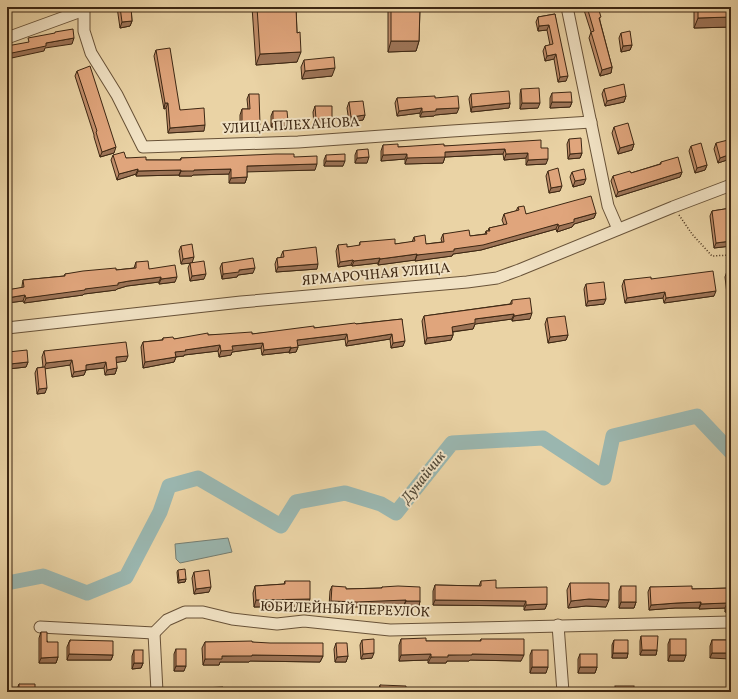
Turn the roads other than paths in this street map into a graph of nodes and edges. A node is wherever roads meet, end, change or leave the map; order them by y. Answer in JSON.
{"nodes":[{"id":1,"x":567,"y":7,"type":"edge"},
{"id":2,"x":84,"y":8,"type":"edge"},
{"id":3,"x":7,"y":38,"type":"edge"},
{"id":4,"x":591,"y":122,"type":"junction"},
{"id":5,"x":731,"y":186,"type":"edge"},
{"id":6,"x":618,"y":229,"type":"junction"},
{"id":7,"x":7,"y":328,"type":"edge"},
{"id":8,"x":731,"y":622,"type":"edge"},
{"id":9,"x":558,"y":625,"type":"junction"},
{"id":10,"x":40,"y":627,"type":"dead end"},
{"id":11,"x":154,"y":634,"type":"junction"},
{"id":12,"x":157,"y":692,"type":"edge"},
{"id":13,"x":563,"y":692,"type":"edge"}],
"edges":[{"from":1,"to":4,"type":"street"},
{"from":2,"to":3,"type":"street"},
{"from":2,"to":4,"type":"street","name":"УЛИЦА ПЛЕХАНОВА"},
{"from":4,"to":6,"type":"street"},
{"from":5,"to":6,"type":"street","name":"ЯРМАРОЧНАЯ УЛИЦА"},
{"from":6,"to":7,"type":"street","name":"ЯРМАРОЧНАЯ УЛИЦА"},
{"from":8,"to":9,"type":"street","name":"ЮБИЛЕЙНЫЙ ПЕРЕУЛОК"},
{"from":9,"to":11,"type":"street","name":"ЮБИЛЕЙНЫЙ ПЕРЕУЛОК"},
{"from":9,"to":13,"type":"street"},
{"from":10,"to":11,"type":"street"},
{"from":11,"to":12,"type":"street"}]}
